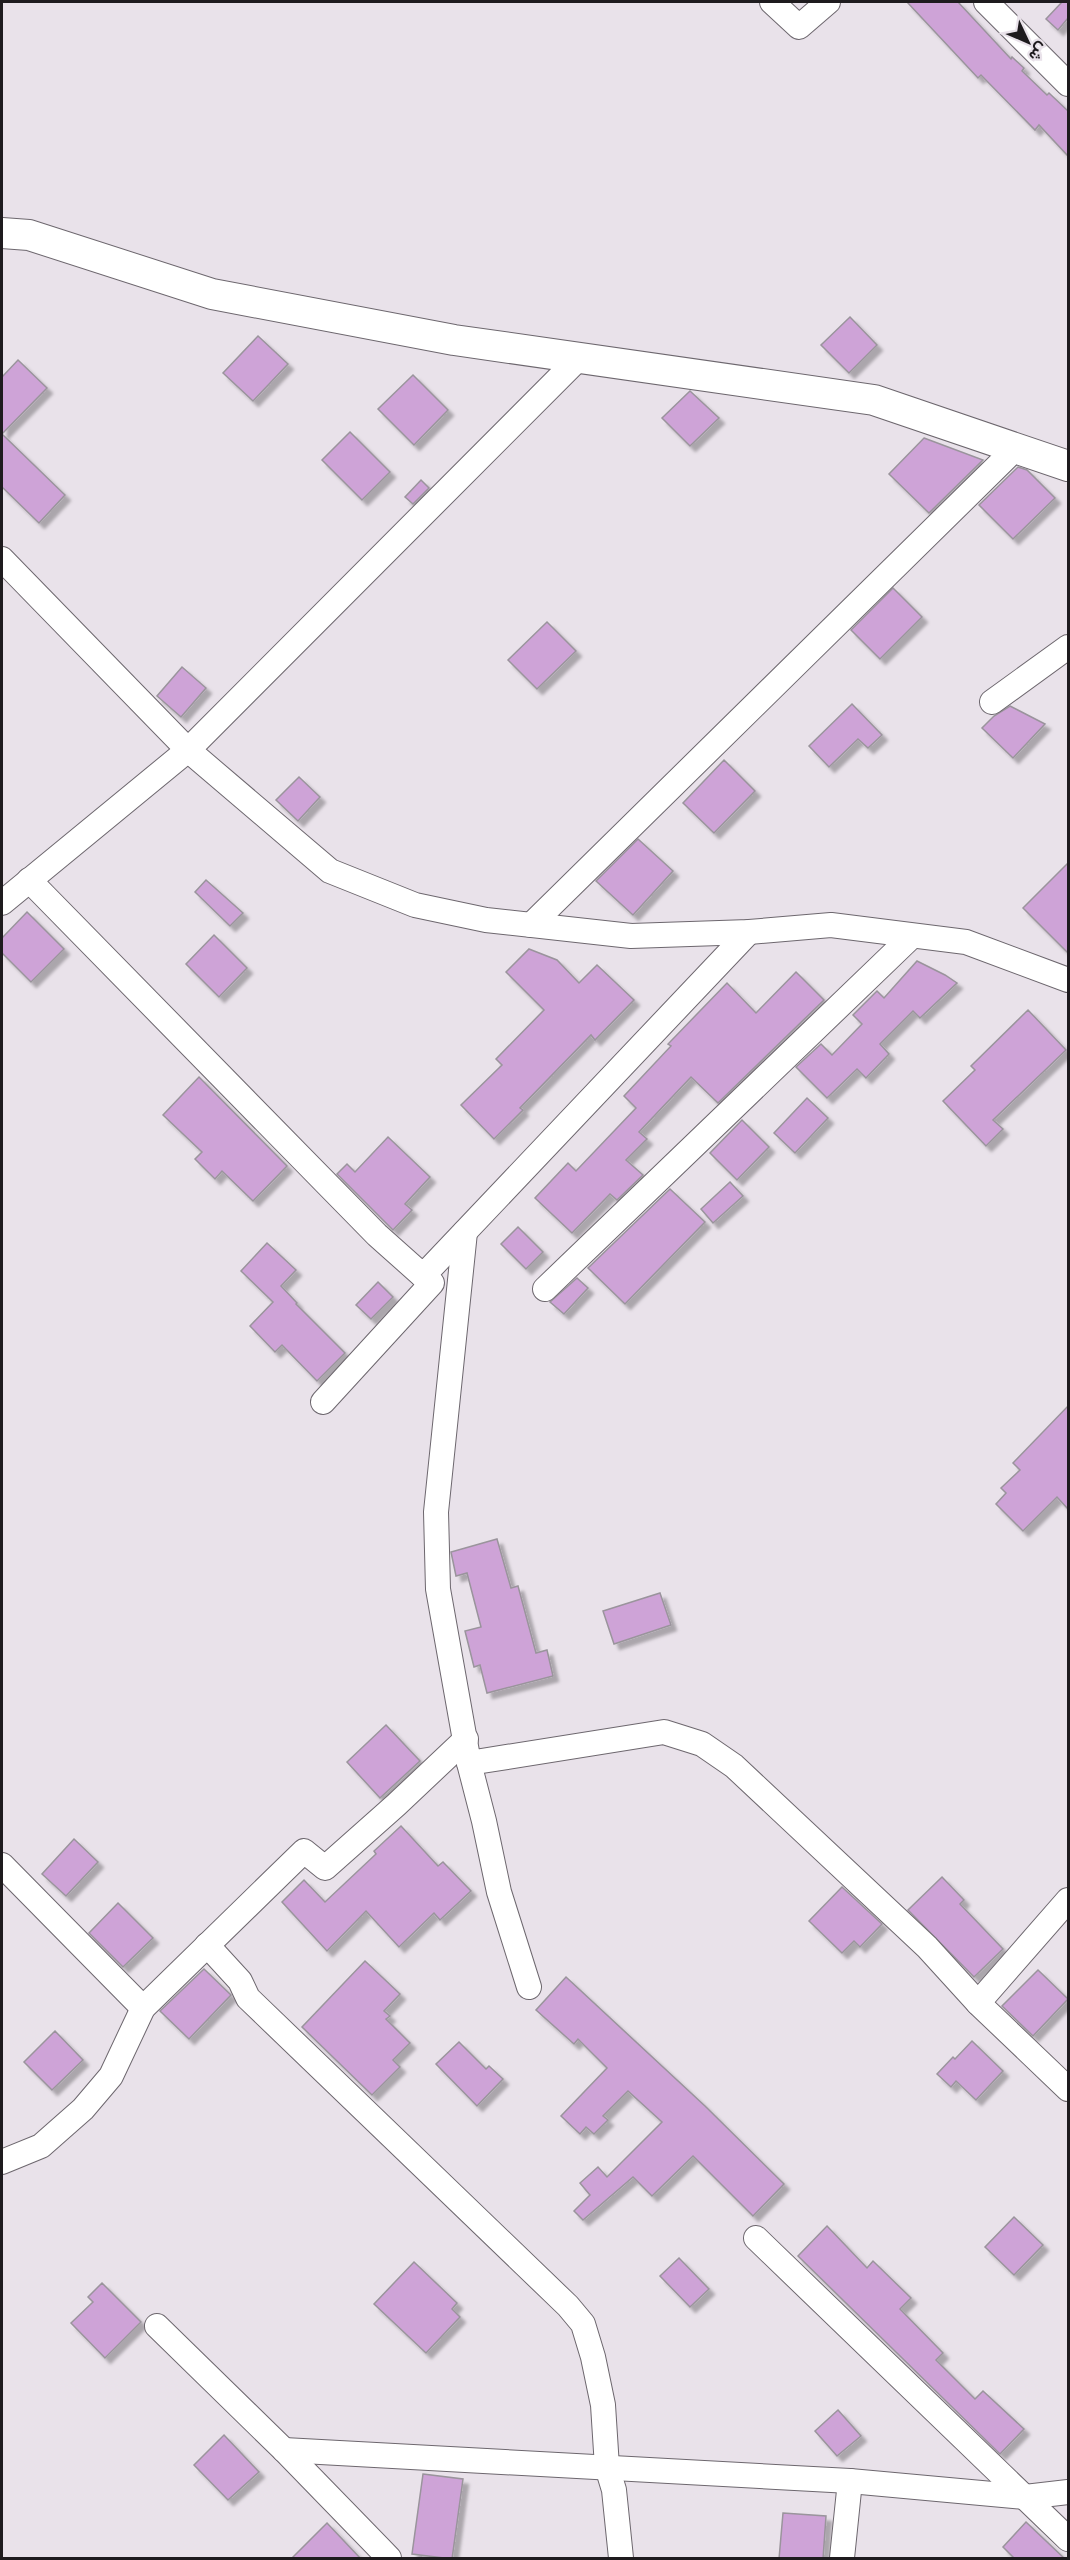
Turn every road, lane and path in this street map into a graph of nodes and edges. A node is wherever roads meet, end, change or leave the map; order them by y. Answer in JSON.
{"nodes":[{"id":1,"x":772,"y":2,"type":"edge"},
{"id":2,"x":828,"y":2,"type":"edge"},
{"id":3,"x":986,"y":2,"type":"edge"},
{"id":4,"x":1068,"y":84,"type":"edge"},
{"id":5,"x":2,"y":233,"type":"edge"},
{"id":6,"x":579,"y":358,"type":"junction"},
{"id":7,"x":1016,"y":448,"type":"junction"},
{"id":8,"x":1068,"y":466,"type":"edge"},
{"id":9,"x":2,"y":559,"type":"edge"},
{"id":10,"x":1068,"y":647,"type":"edge"},
{"id":11,"x":992,"y":702,"type":"dead end"},
{"id":12,"x":188,"y":750,"type":"junction"},
{"id":13,"x":29,"y":880,"type":"junction"},
{"id":14,"x":2,"y":903,"type":"edge"},
{"id":15,"x":531,"y":925,"type":"junction"},
{"id":16,"x":749,"y":932,"type":"junction"},
{"id":17,"x":912,"y":936,"type":"junction"},
{"id":18,"x":1068,"y":980,"type":"edge"},
{"id":19,"x":465,"y":1232,"type":"junction"},
{"id":20,"x":423,"y":1276,"type":"junction"},
{"id":21,"x":545,"y":1289,"type":"dead end"},
{"id":22,"x":323,"y":1402,"type":"dead end"},
{"id":23,"x":467,"y":1751,"type":"junction"},
{"id":24,"x":2,"y":1864,"type":"edge"},
{"id":25,"x":1068,"y":1900,"type":"edge"},
{"id":26,"x":207,"y":1945,"type":"junction"},
{"id":27,"x":529,"y":1987,"type":"dead end"},
{"id":28,"x":978,"y":2002,"type":"junction"},
{"id":29,"x":143,"y":2008,"type":"junction"},
{"id":30,"x":1068,"y":2089,"type":"edge"},
{"id":31,"x":2,"y":2162,"type":"edge"},
{"id":32,"x":756,"y":2238,"type":"dead end"},
{"id":33,"x":157,"y":2326,"type":"dead end"},
{"id":34,"x":284,"y":2450,"type":"junction"},
{"id":35,"x":608,"y":2467,"type":"junction"},
{"id":36,"x":850,"y":2481,"type":"junction"},
{"id":37,"x":1068,"y":2492,"type":"edge"},
{"id":38,"x":1024,"y":2497,"type":"junction"},
{"id":39,"x":1068,"y":2539,"type":"edge"},
{"id":40,"x":389,"y":2559,"type":"edge"},
{"id":41,"x":621,"y":2559,"type":"edge"},
{"id":42,"x":842,"y":2559,"type":"edge"}],
"edges":[{"from":1,"to":2,"type":"street"},
{"from":3,"to":4,"type":"street"},
{"from":5,"to":6,"type":"street"},
{"from":6,"to":7,"type":"street"},
{"from":6,"to":12,"type":"street"},
{"from":7,"to":8,"type":"street"},
{"from":7,"to":15,"type":"street"},
{"from":9,"to":12,"type":"street"},
{"from":10,"to":11,"type":"street"},
{"from":12,"to":13,"type":"street"},
{"from":12,"to":15,"type":"street"},
{"from":13,"to":14,"type":"street"},
{"from":13,"to":20,"type":"street"},
{"from":15,"to":16,"type":"street"},
{"from":16,"to":17,"type":"street"},
{"from":16,"to":19,"type":"street"},
{"from":17,"to":18,"type":"street"},
{"from":17,"to":21,"type":"street"},
{"from":19,"to":20,"type":"street"},
{"from":19,"to":23,"type":"street"},
{"from":20,"to":22,"type":"street"},
{"from":23,"to":26,"type":"street"},
{"from":23,"to":27,"type":"street"},
{"from":23,"to":28,"type":"street"},
{"from":24,"to":29,"type":"street"},
{"from":25,"to":28,"type":"street"},
{"from":26,"to":29,"type":"street"},
{"from":26,"to":35,"type":"street"},
{"from":28,"to":30,"type":"street"},
{"from":29,"to":31,"type":"street"},
{"from":32,"to":38,"type":"street"},
{"from":33,"to":34,"type":"street"},
{"from":34,"to":35,"type":"street"},
{"from":34,"to":40,"type":"street"},
{"from":35,"to":36,"type":"street"},
{"from":35,"to":41,"type":"street"},
{"from":36,"to":38,"type":"street"},
{"from":36,"to":42,"type":"street"},
{"from":37,"to":38,"type":"street"},
{"from":38,"to":39,"type":"street"}]}
